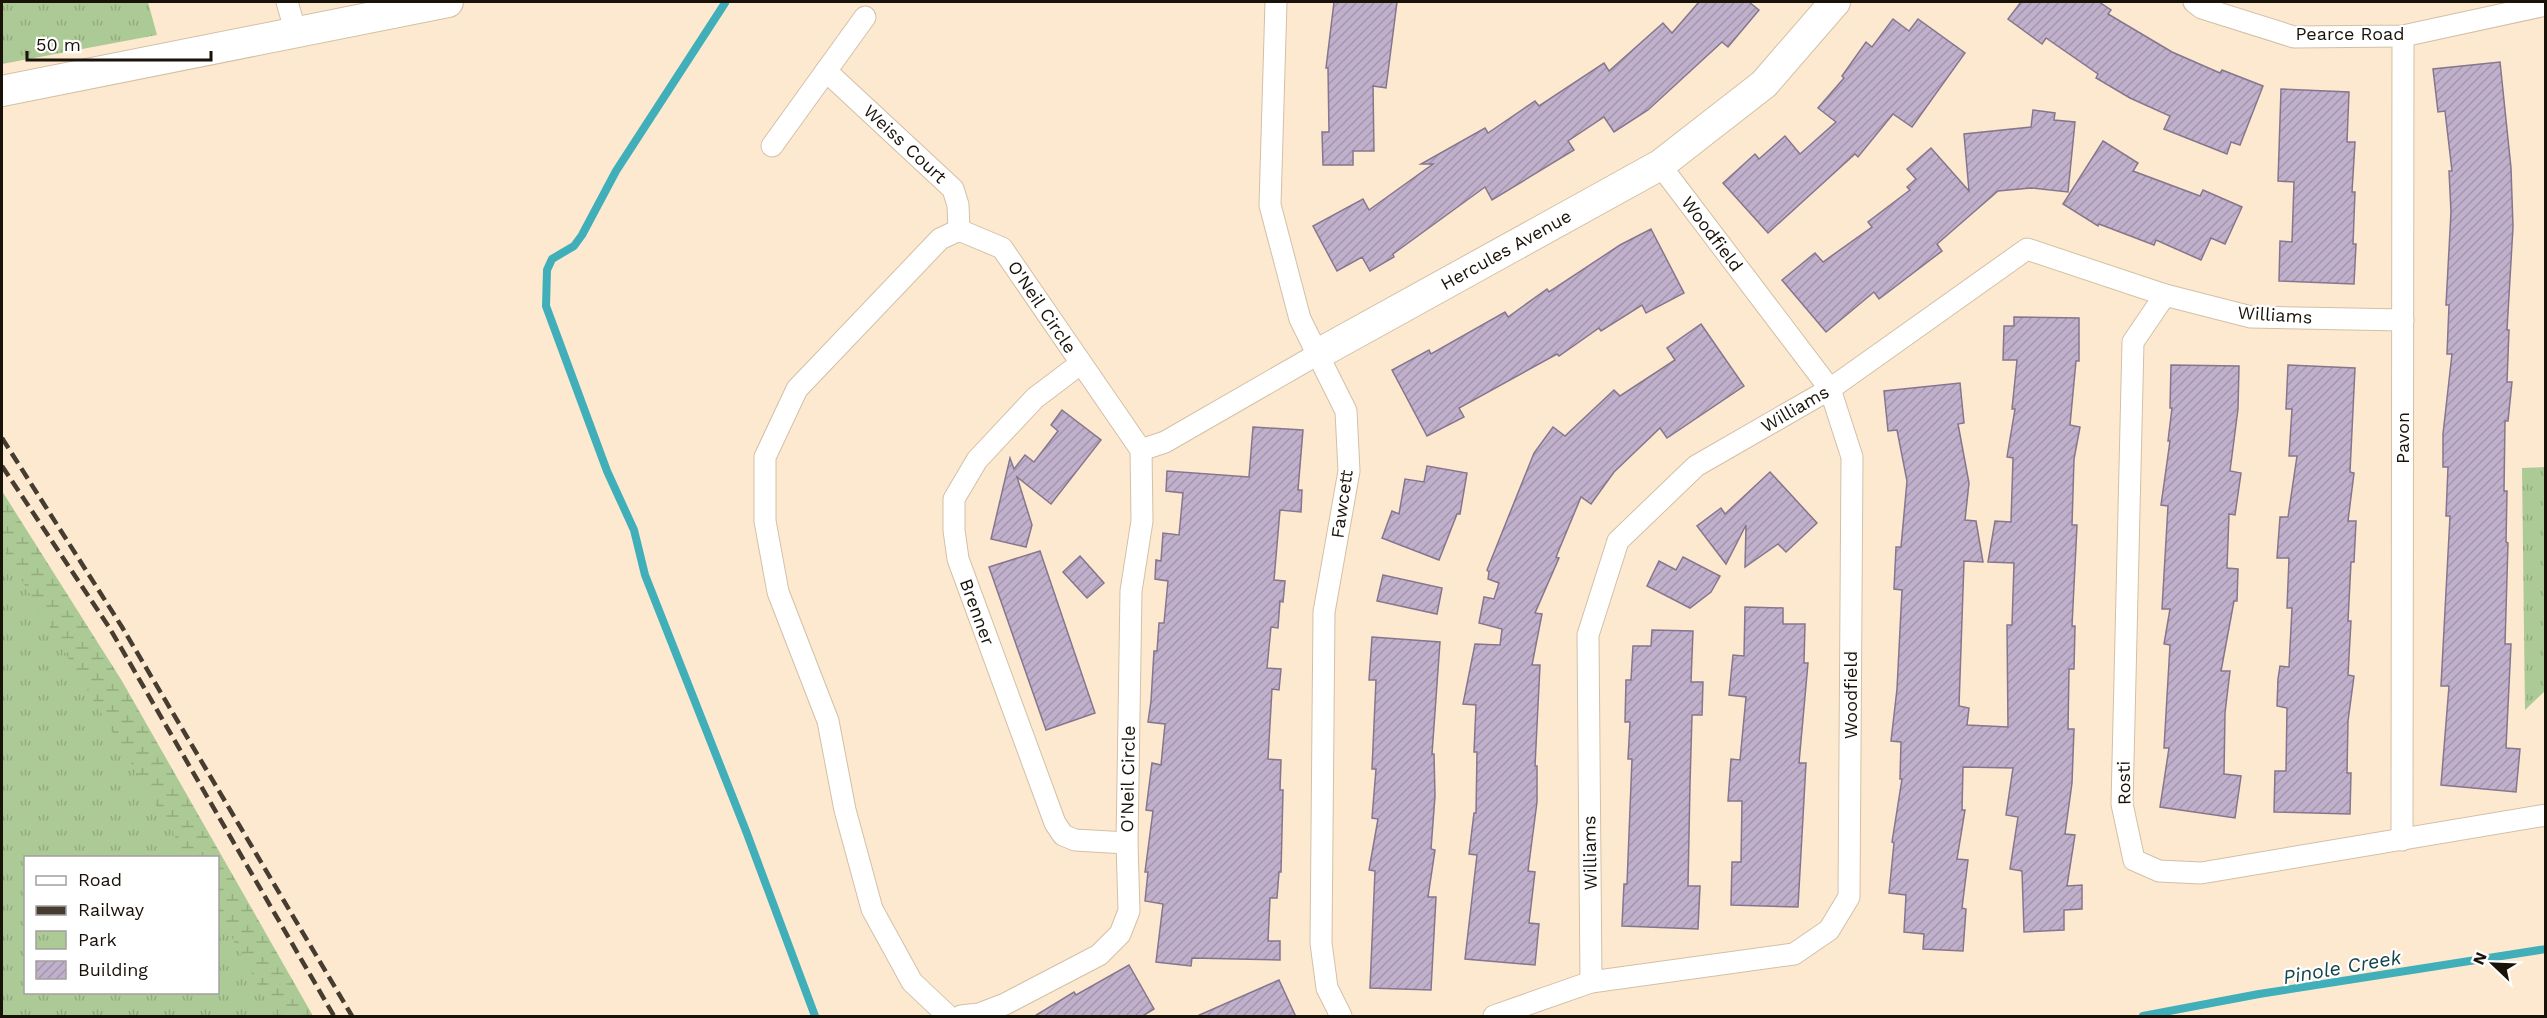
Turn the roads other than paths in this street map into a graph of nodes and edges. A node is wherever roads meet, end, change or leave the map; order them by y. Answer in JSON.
{"nodes":[{"id":1,"x":287,"y":2,"type":"edge"},
{"id":2,"x":448,"y":2,"type":"edge"},
{"id":3,"x":1276,"y":2,"type":"edge"},
{"id":4,"x":1835,"y":2,"type":"edge"},
{"id":5,"x":2194,"y":2,"type":"edge"},
{"id":6,"x":2546,"y":5,"type":"edge"},
{"id":7,"x":865,"y":17,"type":"dead end"},
{"id":8,"x":296,"y":33,"type":"junction"},
{"id":9,"x":2403,"y":36,"type":"junction"},
{"id":10,"x":826,"y":71,"type":"junction"},
{"id":11,"x":2,"y":91,"type":"edge"},
{"id":12,"x":771,"y":146,"type":"dead end"},
{"id":13,"x":1660,"y":165,"type":"junction"},
{"id":14,"x":959,"y":230,"type":"junction"},
{"id":15,"x":2165,"y":295,"type":"junction"},
{"id":16,"x":2403,"y":320,"type":"junction"},
{"id":17,"x":1318,"y":354,"type":"junction"},
{"id":18,"x":1080,"y":364,"type":"junction"},
{"id":19,"x":1830,"y":390,"type":"junction"},
{"id":20,"x":1141,"y":450,"type":"junction"},
{"id":21,"x":2546,"y":815,"type":"edge"},
{"id":22,"x":2402,"y":840,"type":"junction"},
{"id":23,"x":1127,"y":843,"type":"junction"},
{"id":24,"x":1591,"y":982,"type":"junction"},
{"id":25,"x":948,"y":1017,"type":"edge"},
{"id":26,"x":961,"y":1017,"type":"edge"},
{"id":27,"x":1341,"y":1017,"type":"edge"},
{"id":28,"x":1494,"y":1017,"type":"edge"}],
"edges":[{"from":1,"to":8,"type":"street"},
{"from":2,"to":8,"type":"street"},
{"from":3,"to":17,"type":"street","name":"Fawcett"},
{"from":4,"to":13,"type":"street","name":"Hercules Avenue"},
{"from":5,"to":9,"type":"street","name":"Pearce Road"},
{"from":6,"to":9,"type":"street","name":"Pearce Road"},
{"from":7,"to":10,"type":"street"},
{"from":8,"to":11,"type":"street"},
{"from":9,"to":16,"type":"street","name":"Pavon"},
{"from":10,"to":12,"type":"street"},
{"from":10,"to":14,"type":"street","name":"Weiss Court"},
{"from":13,"to":17,"type":"street","name":"Hercules Avenue"},
{"from":13,"to":19,"type":"street","name":"Woodfield"},
{"from":14,"to":18,"type":"street","name":"O'Neil Circle"},
{"from":14,"to":25,"type":"street"},
{"from":15,"to":16,"type":"street","name":"Williams"},
{"from":15,"to":19,"type":"street","name":"Williams"},
{"from":15,"to":22,"type":"street","name":"Rosti"},
{"from":16,"to":22,"type":"street","name":"Pavon"},
{"from":17,"to":20,"type":"street","name":"Hercules Avenue"},
{"from":17,"to":27,"type":"street","name":"Fawcett"},
{"from":18,"to":20,"type":"street","name":"O'Neil Circle"},
{"from":18,"to":23,"type":"street","name":"Brenner"},
{"from":19,"to":24,"type":"street","name":"Williams"},
{"from":19,"to":24,"type":"street","name":"Woodfield"},
{"from":20,"to":23,"type":"street","name":"O'Neil Circle"},
{"from":21,"to":22,"type":"street","name":"Rosti"},
{"from":23,"to":26,"type":"street","name":"O'Neil Circle"},
{"from":24,"to":28,"type":"street","name":"Woodfield"}]}
